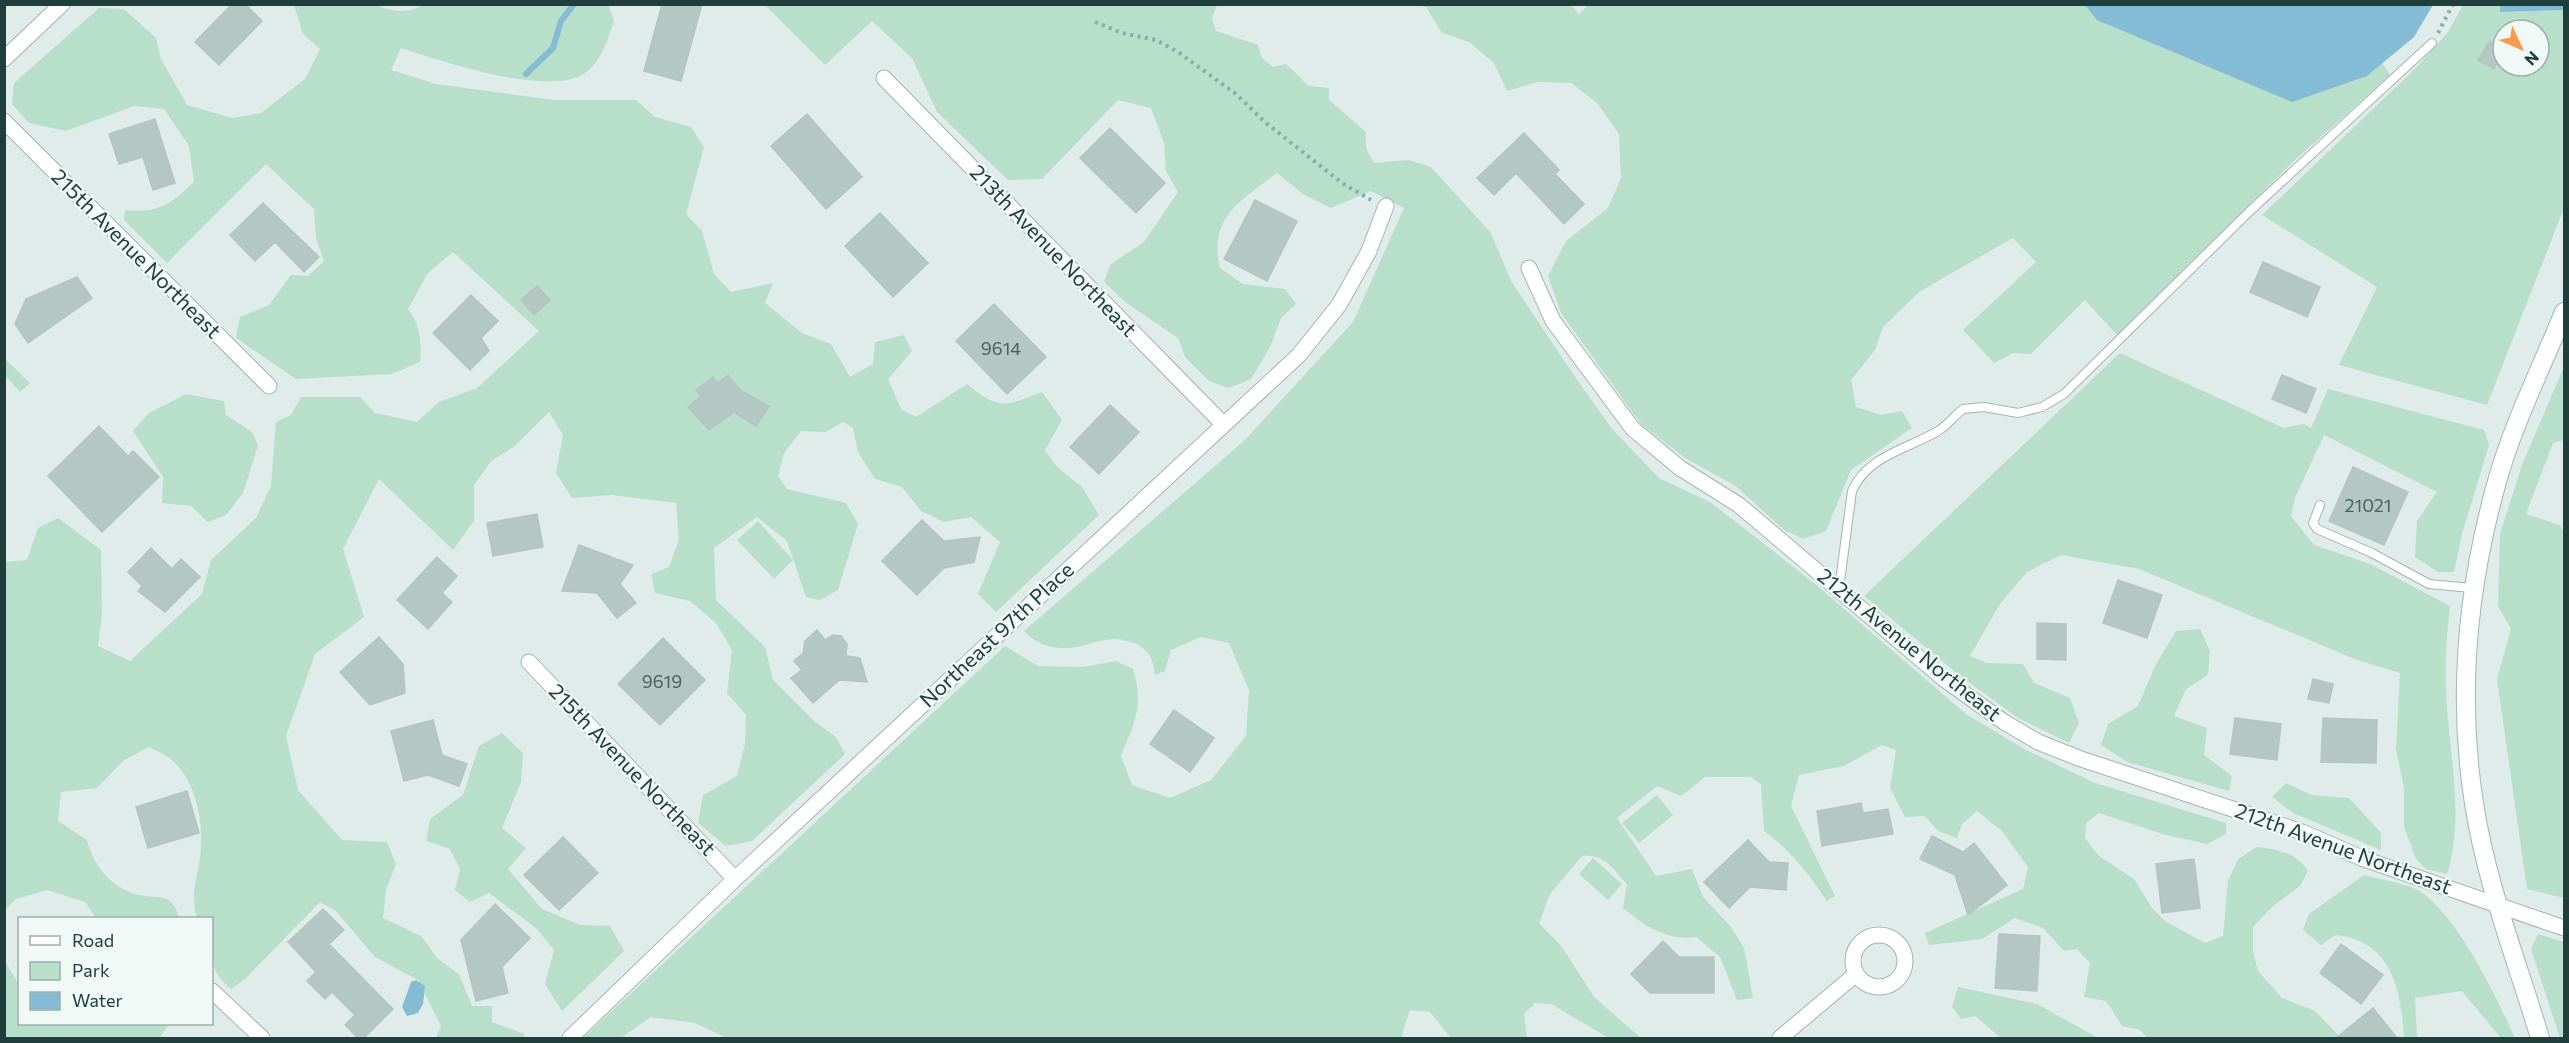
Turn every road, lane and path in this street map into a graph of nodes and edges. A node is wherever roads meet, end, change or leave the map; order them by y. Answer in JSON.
{"nodes":[{"id":1,"x":62,"y":4,"type":"edge"},
{"id":2,"x":2453,"y":4,"type":"edge"},
{"id":3,"x":1095,"y":22,"type":"dead end"},
{"id":4,"x":2432,"y":43,"type":"joint"},
{"id":5,"x":4,"y":59,"type":"edge"},
{"id":6,"x":884,"y":78,"type":"dead end"},
{"id":7,"x":4,"y":121,"type":"edge"},
{"id":8,"x":1386,"y":206,"type":"joint"},
{"id":9,"x":1529,"y":268,"type":"dead end"},
{"id":10,"x":2563,"y":324,"type":"edge"},
{"id":11,"x":269,"y":387,"type":"dead end"},
{"id":12,"x":1223,"y":424,"type":"junction"},
{"id":13,"x":2320,"y":505,"type":"dead end"},
{"id":14,"x":2471,"y":588,"type":"junction"},
{"id":15,"x":1839,"y":590,"type":"junction"},
{"id":16,"x":529,"y":662,"type":"dead end"},
{"id":17,"x":735,"y":879,"type":"junction"},
{"id":18,"x":2498,"y":905,"type":"junction"},
{"id":19,"x":2565,"y":928,"type":"edge"},
{"id":20,"x":1856,"y":974,"type":"dead end"},
{"id":21,"x":213,"y":992,"type":"edge"},
{"id":22,"x":262,"y":1038,"type":"edge"},
{"id":23,"x":570,"y":1038,"type":"edge"},
{"id":24,"x":1780,"y":1038,"type":"edge"},
{"id":25,"x":2540,"y":1038,"type":"edge"}],
"edges":[{"from":1,"to":5,"type":"street"},
{"from":2,"to":4,"type":"path"},
{"from":3,"to":8,"type":"path"},
{"from":4,"to":15,"type":"lane"},
{"from":6,"to":12,"type":"street","name":"213th Avenue Northeast"},
{"from":7,"to":11,"type":"street","name":"215th Avenue Northeast"},
{"from":8,"to":12,"type":"street","name":"Northeast 97th Place"},
{"from":9,"to":15,"type":"street","name":"212th Avenue Northeast"},
{"from":10,"to":14,"type":"main road"},
{"from":12,"to":17,"type":"street","name":"Northeast 97th Place"},
{"from":13,"to":14,"type":"lane"},
{"from":14,"to":18,"type":"main road"},
{"from":15,"to":18,"type":"street","name":"212th Avenue Northeast"},
{"from":16,"to":17,"type":"street","name":"215th Avenue Northeast"},
{"from":17,"to":23,"type":"street","name":"Northeast 97th Place"},
{"from":18,"to":19,"type":"street","name":"212th Avenue Northeast"},
{"from":18,"to":25,"type":"main road"},
{"from":20,"to":24,"type":"street"},
{"from":21,"to":22,"type":"street"}]}
